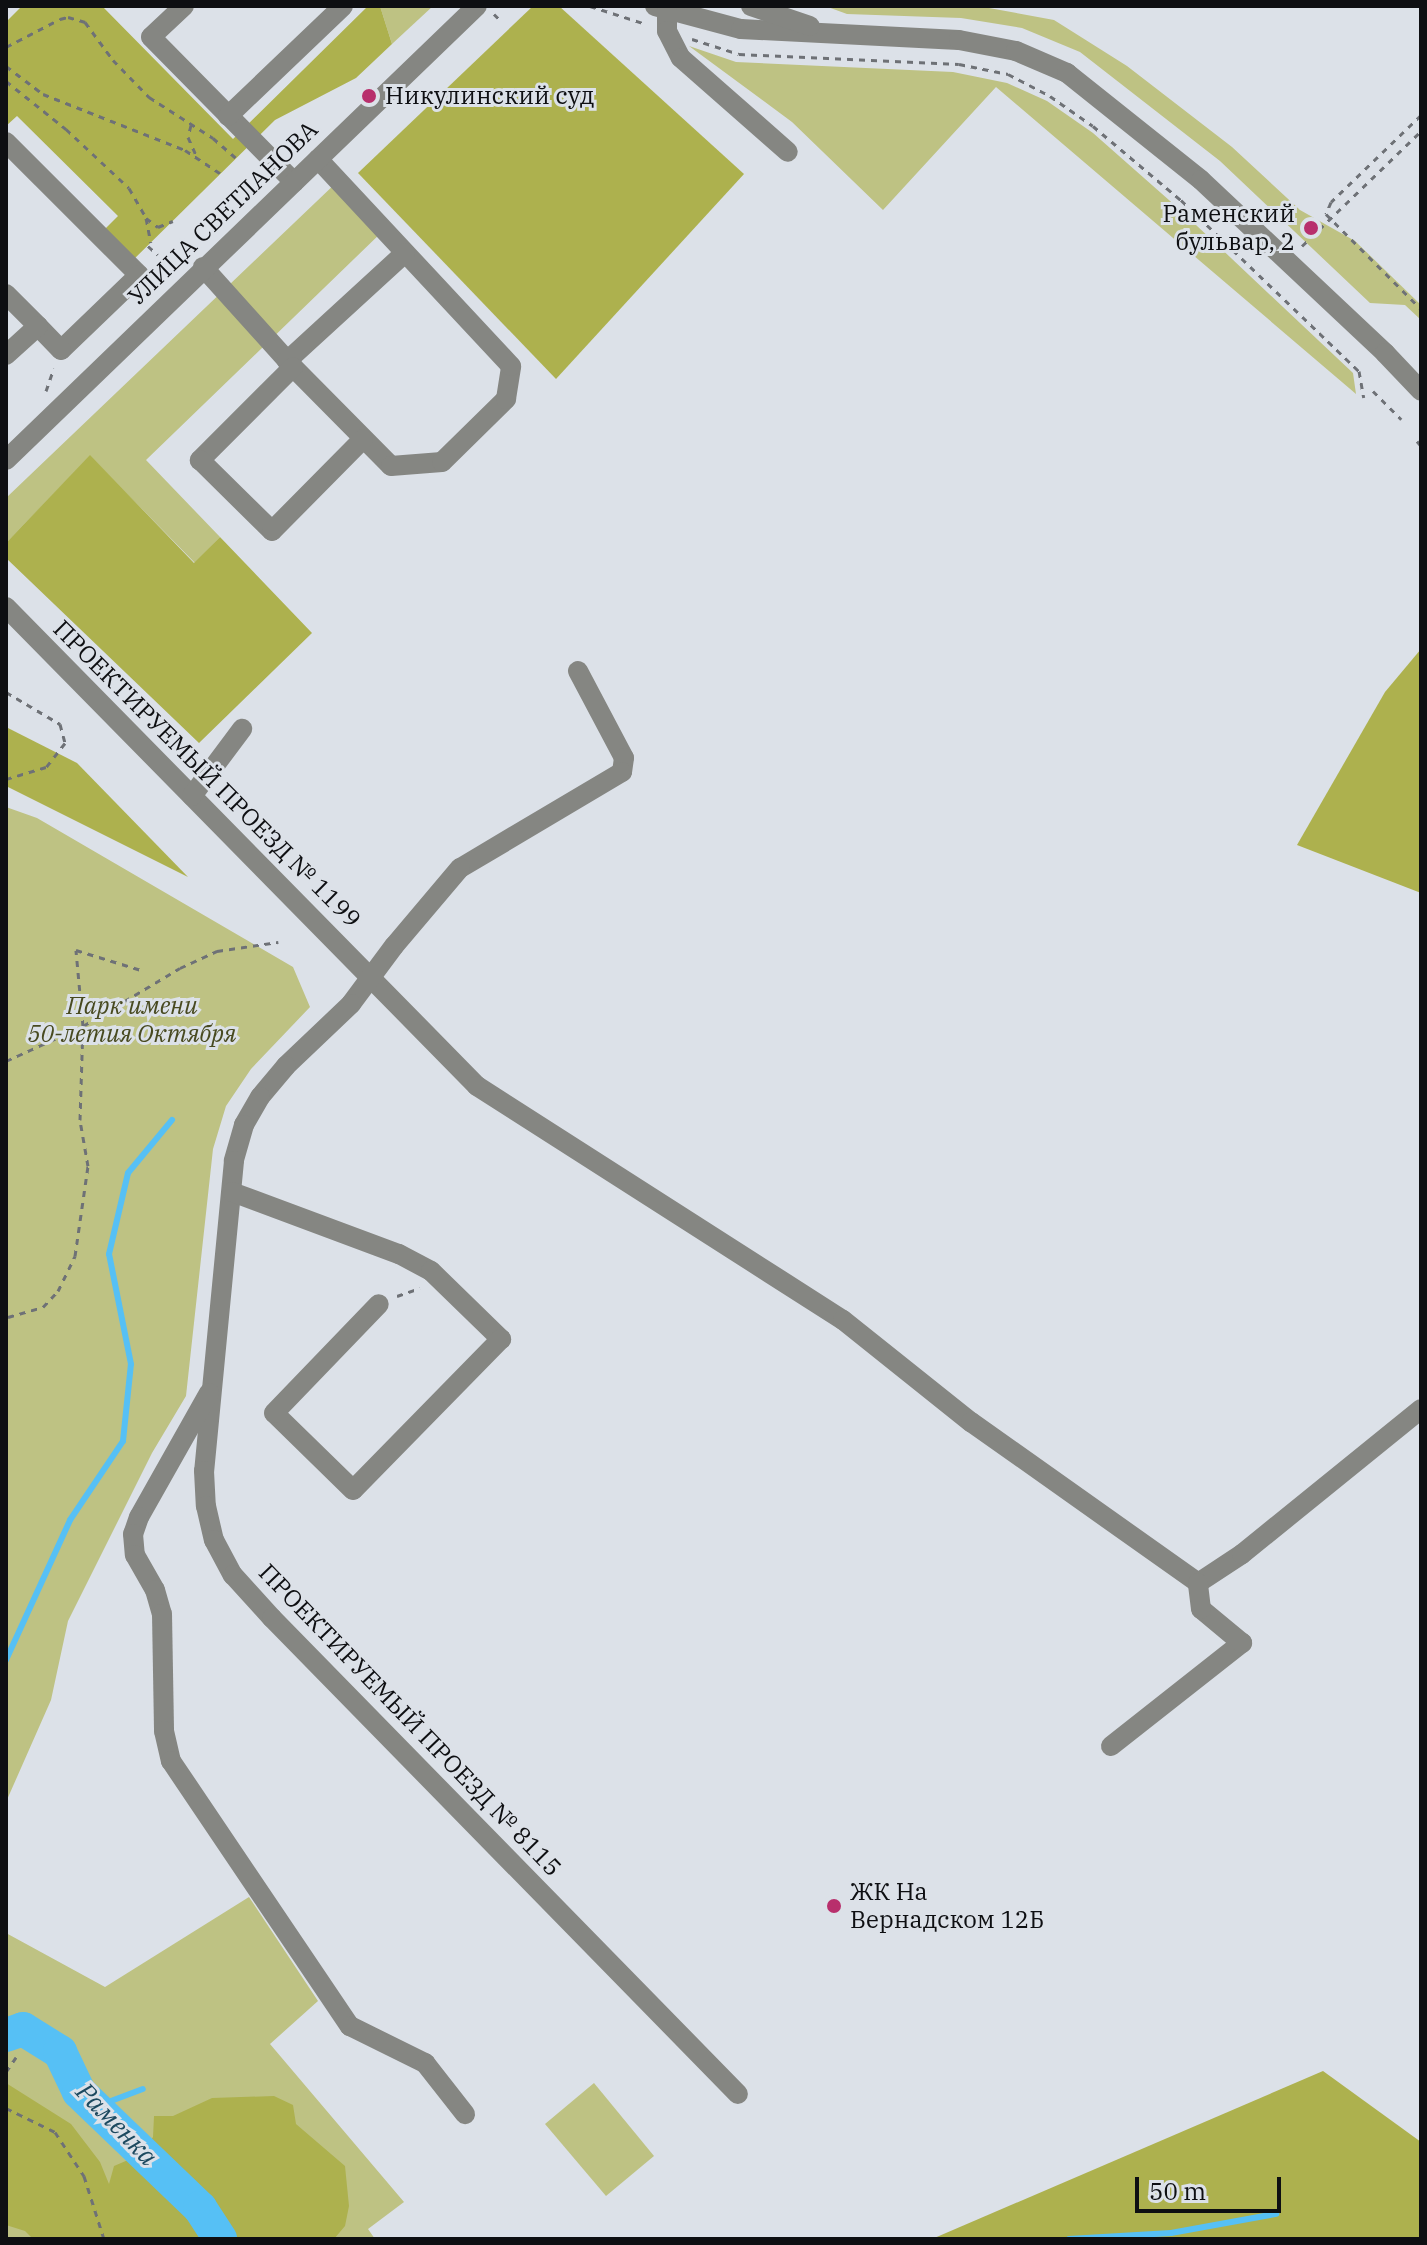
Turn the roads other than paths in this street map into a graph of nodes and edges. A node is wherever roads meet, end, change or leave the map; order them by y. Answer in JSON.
{"nodes":[{"id":1,"x":184,"y":6,"type":"edge"},
{"id":2,"x":343,"y":6,"type":"edge"},
{"id":3,"x":477,"y":6,"type":"edge"},
{"id":4,"x":751,"y":6,"type":"edge"},
{"id":5,"x":663,"y":16,"type":"edge"},
{"id":6,"x":845,"y":37,"type":"junction"},
{"id":7,"x":228,"y":116,"type":"junction"},
{"id":8,"x":6,"y":142,"type":"edge"},
{"id":9,"x":788,"y":152,"type":"dead end"},
{"id":10,"x":318,"y":159,"type":"junction"},
{"id":11,"x":294,"y":182,"type":"junction"},
{"id":12,"x":405,"y":253,"type":"junction"},
{"id":13,"x":203,"y":267,"type":"junction"},
{"id":14,"x":6,"y":294,"type":"edge"},
{"id":15,"x":38,"y":326,"type":"junction"},
{"id":16,"x":6,"y":355,"type":"edge"},
{"id":17,"x":290,"y":364,"type":"junction"},
{"id":18,"x":1421,"y":391,"type":"edge"},
{"id":19,"x":363,"y":439,"type":"junction"},
{"id":20,"x":6,"y":460,"type":"edge"},
{"id":21,"x":6,"y":607,"type":"edge"},
{"id":22,"x":578,"y":671,"type":"dead end"},
{"id":23,"x":242,"y":729,"type":"dead end"},
{"id":24,"x":192,"y":796,"type":"junction"},
{"id":25,"x":370,"y":978,"type":"junction"},
{"id":26,"x":232,"y":1192,"type":"junction"},
{"id":27,"x":379,"y":1304,"type":"road end"},
{"id":28,"x":213,"y":1386,"type":"junction"},
{"id":29,"x":1421,"y":1409,"type":"edge"},
{"id":30,"x":1198,"y":1583,"type":"junction"},
{"id":31,"x":1111,"y":1746,"type":"dead end"},
{"id":32,"x":738,"y":2094,"type":"dead end"},
{"id":33,"x":465,"y":2114,"type":"dead end"}],
"edges":[{"from":1,"to":7,"type":"street"},
{"from":2,"to":7,"type":"street"},
{"from":3,"to":10,"type":"street","name":"УЛИЦА СВЕТЛАНОВА"},
{"from":4,"to":6,"type":"street"},
{"from":5,"to":6,"type":"street"},
{"from":5,"to":9,"type":"street"},
{"from":6,"to":18,"type":"street"},
{"from":7,"to":11,"type":"street"},
{"from":8,"to":15,"type":"street"},
{"from":10,"to":11,"type":"street","name":"УЛИЦА СВЕТЛАНОВА"},
{"from":10,"to":12,"type":"street"},
{"from":11,"to":13,"type":"street","name":"УЛИЦА СВЕТЛАНОВА"},
{"from":12,"to":17,"type":"street"},
{"from":12,"to":19,"type":"street"},
{"from":13,"to":17,"type":"street"},
{"from":13,"to":20,"type":"street","name":"УЛИЦА СВЕТЛАНОВА"},
{"from":14,"to":15,"type":"street"},
{"from":15,"to":16,"type":"street"},
{"from":17,"to":19,"type":"street"},
{"from":17,"to":19,"type":"street"},
{"from":21,"to":24,"type":"street","name":"ПРОЕКТИРУЕМЫЙ ПРОЕЗД № 1199"},
{"from":22,"to":25,"type":"street","name":"ПРОЕКТИРУЕМЫЙ ПРОЕЗД № 8115"},
{"from":23,"to":24,"type":"street"},
{"from":24,"to":25,"type":"street","name":"ПРОЕКТИРУЕМЫЙ ПРОЕЗД № 1199"},
{"from":25,"to":26,"type":"street","name":"ПРОЕКТИРУЕМЫЙ ПРОЕЗД № 8115"},
{"from":25,"to":30,"type":"street","name":"ПРОЕКТИРУЕМЫЙ ПРОЕЗД № 1199"},
{"from":26,"to":27,"type":"street"},
{"from":26,"to":28,"type":"street","name":"ПРОЕКТИРУЕМЫЙ ПРОЕЗД № 8115"},
{"from":28,"to":32,"type":"street","name":"ПРОЕКТИРУЕМЫЙ ПРОЕЗД № 8115"},
{"from":28,"to":33,"type":"street"},
{"from":29,"to":30,"type":"street"},
{"from":30,"to":31,"type":"street"}]}
